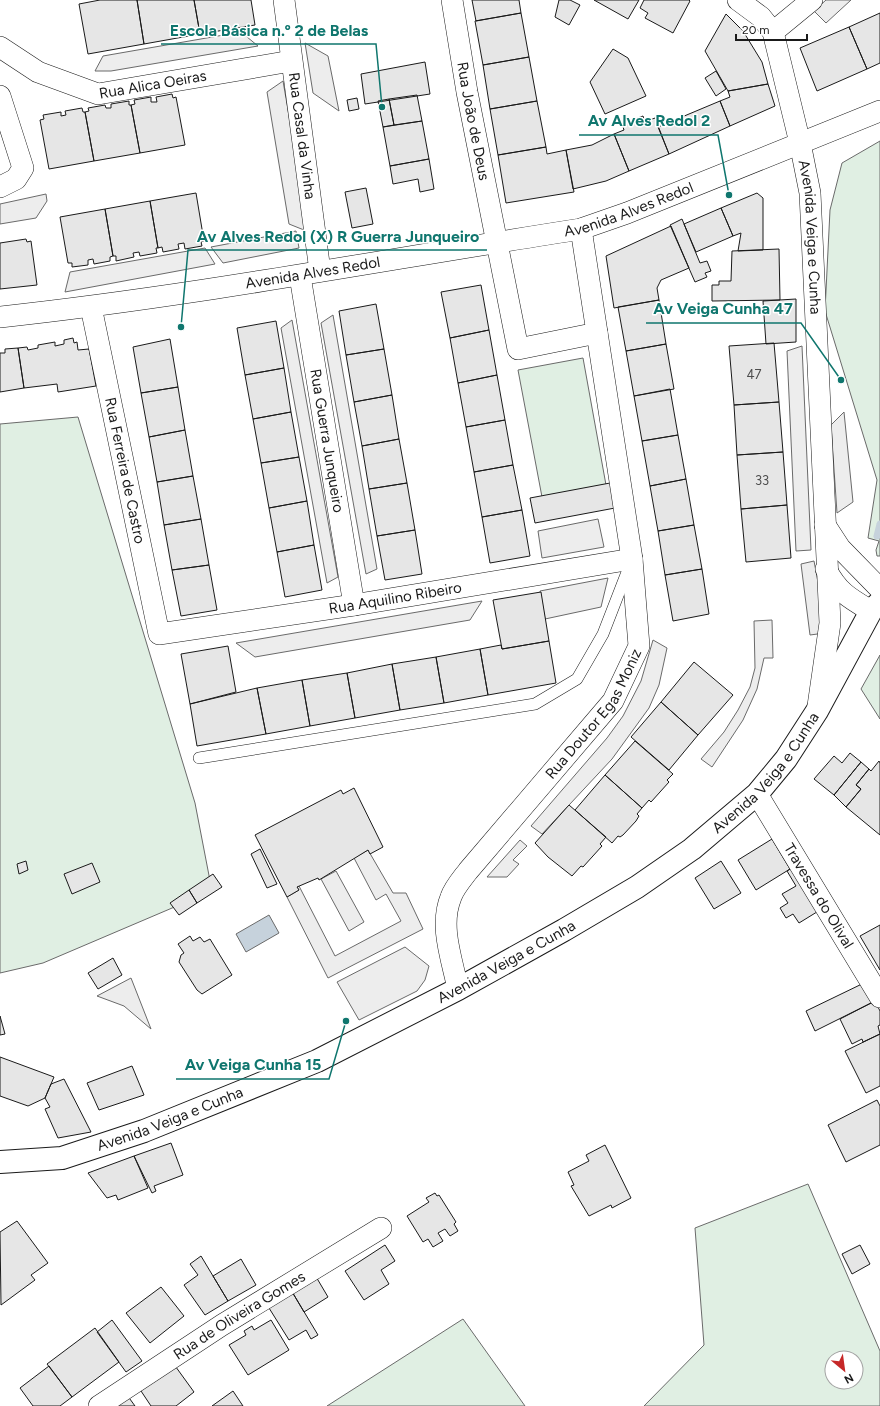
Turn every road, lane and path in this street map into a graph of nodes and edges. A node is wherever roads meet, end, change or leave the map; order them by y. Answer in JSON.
{"nodes":[{"id":1,"x":284,"y":0,"type":"edge"},
{"id":2,"x":452,"y":0,"type":"edge"},
{"id":3,"x":738,"y":0,"type":"edge"},
{"id":4,"x":812,"y":0,"type":"edge"},
{"id":5,"x":773,"y":32,"type":"junction"},
{"id":6,"x":0,"y":47,"type":"edge"},
{"id":7,"x":291,"y":61,"type":"junction"},
{"id":8,"x":0,"y":96,"type":"edge"},
{"id":9,"x":880,"y":110,"type":"edge"},
{"id":10,"x":800,"y":143,"type":"junction"},
{"id":11,"x":0,"y":187,"type":"edge"},
{"id":12,"x":581,"y":229,"type":"junction"},
{"id":13,"x":496,"y":242,"type":"junction"},
{"id":14,"x":320,"y":271,"type":"junction"},
{"id":15,"x":300,"y":276,"type":"junction"},
{"id":16,"x":91,"y":307,"type":"junction"},
{"id":17,"x":0,"y":317,"type":"edge"},
{"id":18,"x":597,"y":333,"type":"junction"},
{"id":19,"x":825,"y":525,"type":"junction"},
{"id":20,"x":632,"y":558,"type":"junction"},
{"id":21,"x":826,"y":569,"type":"junction"},
{"id":22,"x":880,"y":589,"type":"edge"},
{"id":23,"x":354,"y":605,"type":"junction"},
{"id":24,"x":876,"y":606,"type":"edge"},
{"id":25,"x":159,"y":634,"type":"joint"},
{"id":26,"x":817,"y":710,"type":"junction"},
{"id":27,"x":199,"y":758,"type":"dead end"},
{"id":28,"x":757,"y":794,"type":"junction"},
{"id":29,"x":458,"y":989,"type":"junction"},
{"id":30,"x":880,"y":997,"type":"edge"},
{"id":31,"x":0,"y":1162,"type":"edge"},
{"id":32,"x":381,"y":1228,"type":"dead end"},
{"id":33,"x":99,"y":1406,"type":"edge"}],
"edges":[{"from":1,"to":7,"type":"street","name":"Rua Casal da Vinha"},
{"from":2,"to":13,"type":"street","name":"Rua João de Deus"},
{"from":3,"to":5,"type":"street"},
{"from":4,"to":5,"type":"street"},
{"from":5,"to":10,"type":"street","name":"Avenida Veiga e Cunha"},
{"from":6,"to":7,"type":"street","name":"Rua Alica Oeiras"},
{"from":7,"to":14,"type":"street","name":"Rua Casal da Vinha"},
{"from":8,"to":11,"type":"street"},
{"from":9,"to":10,"type":"street","name":"Avenida Alves Redol"},
{"from":10,"to":12,"type":"street","name":"Avenida Alves Redol"},
{"from":10,"to":19,"type":"street","name":"Avenida Veiga e Cunha"},
{"from":12,"to":13,"type":"street","name":"Avenida Alves Redol"},
{"from":12,"to":18,"type":"street","name":"Rua Doutor Egas Moniz"},
{"from":13,"to":14,"type":"street","name":"Avenida Alves Redol"},
{"from":13,"to":18,"type":"street"},
{"from":14,"to":15,"type":"street","name":"Avenida Alves Redol"},
{"from":15,"to":16,"type":"street","name":"Avenida Alves Redol"},
{"from":15,"to":23,"type":"street","name":"Rua Guerra Junqueiro"},
{"from":16,"to":17,"type":"street","name":"Avenida Alves Redol"},
{"from":16,"to":25,"type":"street","name":"Rua Ferreira de Castro"},
{"from":18,"to":20,"type":"street","name":"Rua Doutor Egas Moniz"},
{"from":19,"to":21,"type":"street","name":"Avenida Veiga e Cunha"},
{"from":19,"to":22,"type":"street"},
{"from":20,"to":23,"type":"street","name":"Rua Aquilino Ribeiro"},
{"from":20,"to":27,"type":"lane"},
{"from":20,"to":29,"type":"street","name":"Rua Doutor Egas Moniz"},
{"from":21,"to":24,"type":"street","name":"Avenida Veiga e Cunha"},
{"from":21,"to":26,"type":"street","name":"Avenida Veiga e Cunha"},
{"from":23,"to":25,"type":"street","name":"Rua Aquilino Ribeiro"},
{"from":24,"to":26,"type":"street"},
{"from":26,"to":28,"type":"street","name":"Avenida Veiga e Cunha"},
{"from":28,"to":29,"type":"street","name":"Avenida Veiga e Cunha"},
{"from":28,"to":30,"type":"street","name":"Travessa do Olival"},
{"from":29,"to":31,"type":"street","name":"Avenida Veiga e Cunha"},
{"from":32,"to":33,"type":"street","name":"Rua de Oliveira Gomes"}]}
